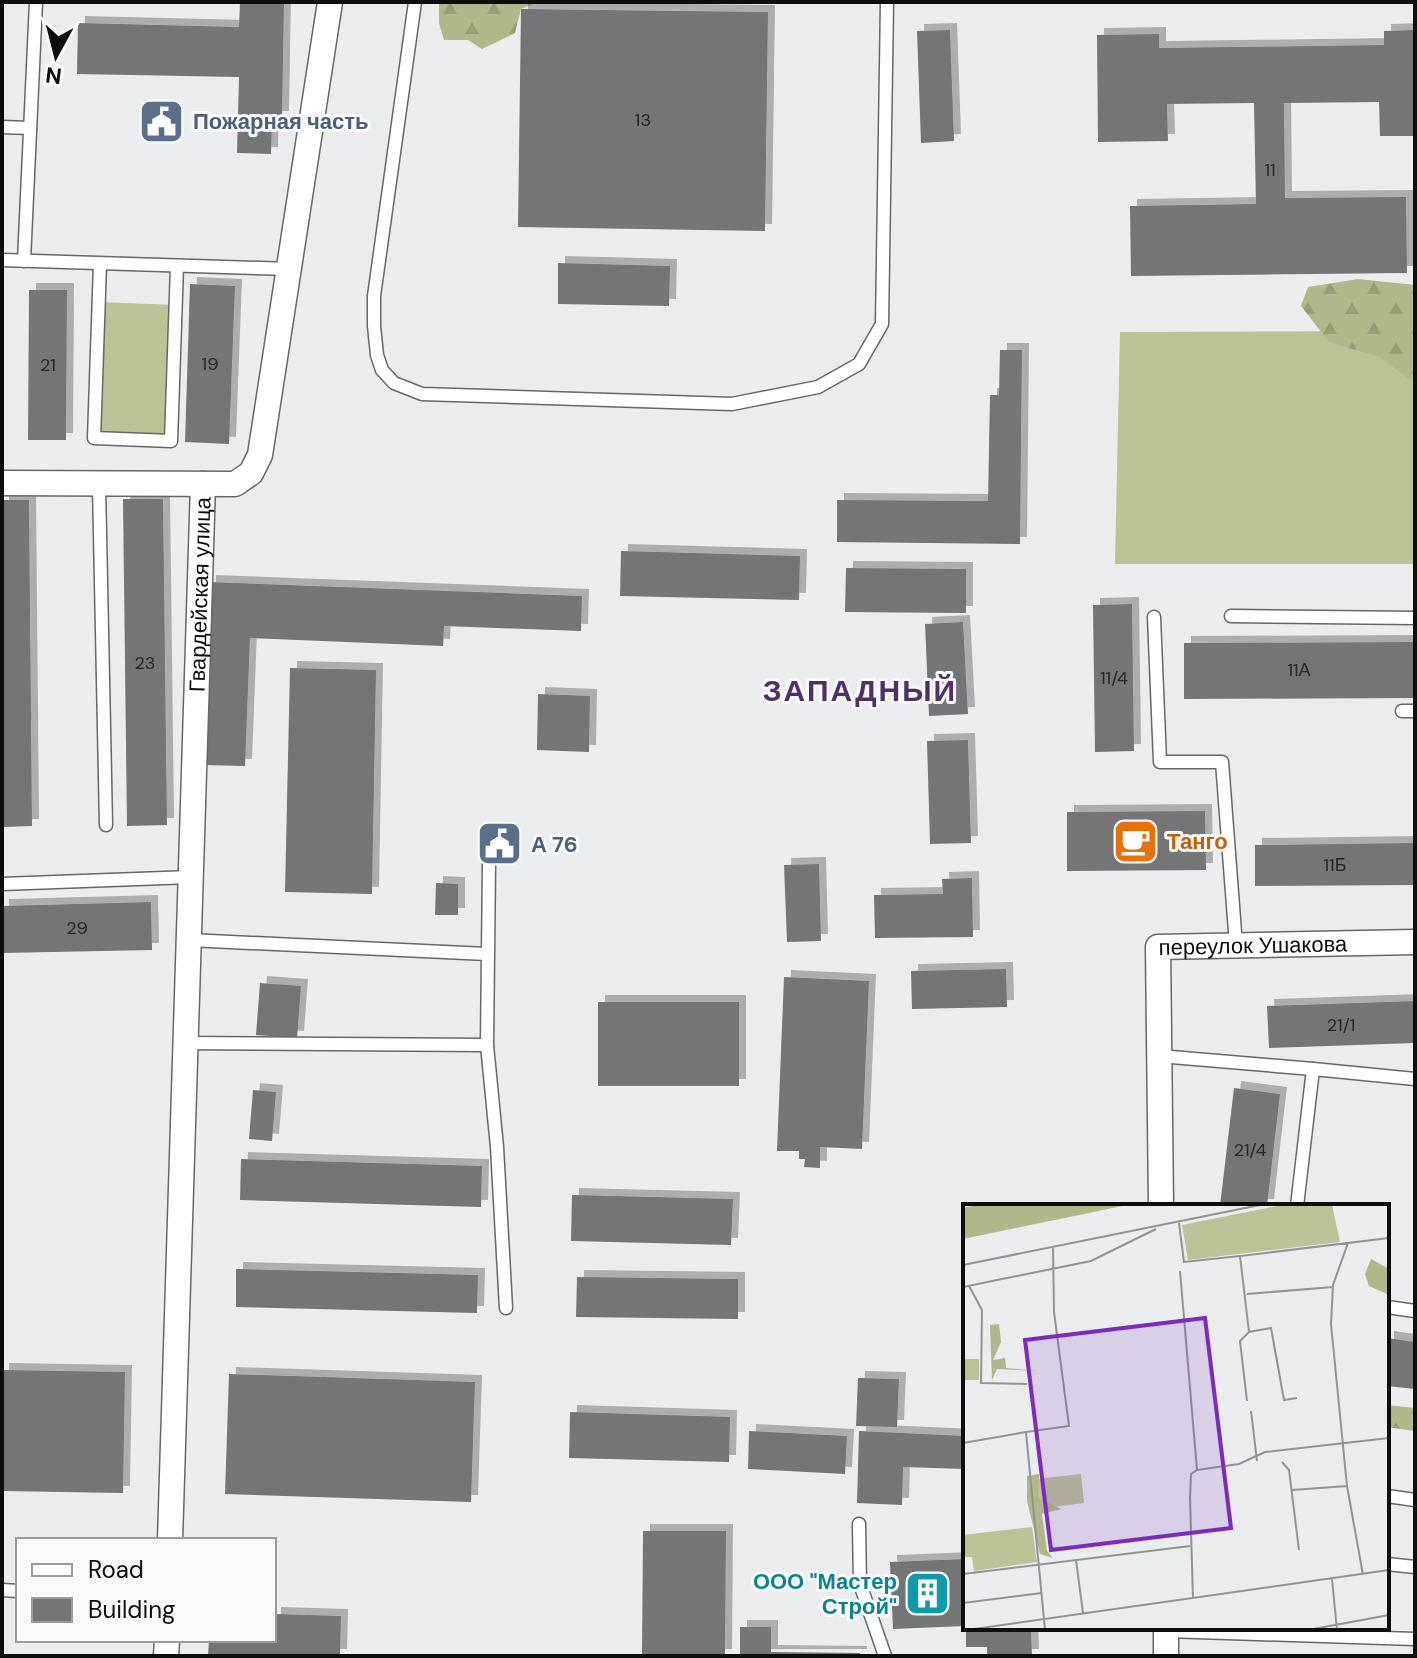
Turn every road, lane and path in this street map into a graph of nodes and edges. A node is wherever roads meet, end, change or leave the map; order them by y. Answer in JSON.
{"nodes":[{"id":1,"x":36,"y":2,"type":"edge"},
{"id":2,"x":330,"y":2,"type":"edge"},
{"id":3,"x":415,"y":2,"type":"edge"},
{"id":4,"x":887,"y":2,"type":"edge"},
{"id":5,"x":2,"y":127,"type":"edge"},
{"id":6,"x":30,"y":128,"type":"junction"},
{"id":7,"x":2,"y":260,"type":"edge"},
{"id":8,"x":24,"y":261,"type":"junction"},
{"id":9,"x":100,"y":264,"type":"junction"},
{"id":10,"x":177,"y":266,"type":"junction"},
{"id":11,"x":290,"y":269,"type":"junction"},
{"id":12,"x":2,"y":483,"type":"edge"},
{"id":13,"x":203,"y":484,"type":"junction"},
{"id":14,"x":99,"y":485,"type":"junction"},
{"id":15,"x":1231,"y":616,"type":"dead end"},
{"id":16,"x":1154,"y":617,"type":"dead end"},
{"id":17,"x":1415,"y":618,"type":"edge"},
{"id":18,"x":106,"y":825,"type":"dead end"},
{"id":19,"x":489,"y":863,"type":"dead end"},
{"id":20,"x":191,"y":877,"type":"junction"},
{"id":21,"x":2,"y":884,"type":"edge"},
{"id":22,"x":189,"y":940,"type":"junction"},
{"id":23,"x":1415,"y":942,"type":"edge"},
{"id":24,"x":1236,"y":945,"type":"junction"},
{"id":25,"x":487,"y":954,"type":"junction"},
{"id":26,"x":184,"y":1043,"type":"junction"},
{"id":27,"x":487,"y":1045,"type":"junction"},
{"id":28,"x":1159,"y":1056,"type":"junction"},
{"id":29,"x":1313,"y":1069,"type":"junction"},
{"id":30,"x":1415,"y":1079,"type":"edge"},
{"id":31,"x":1161,"y":1204,"type":"edge"},
{"id":32,"x":1297,"y":1204,"type":"edge"},
{"id":33,"x":1389,"y":1307,"type":"edge"},
{"id":34,"x":506,"y":1308,"type":"dead end"},
{"id":35,"x":1415,"y":1311,"type":"edge"},
{"id":36,"x":1389,"y":1496,"type":"edge"},
{"id":37,"x":1415,"y":1500,"type":"edge"},
{"id":38,"x":859,"y":1524,"type":"dead end"},
{"id":39,"x":170,"y":1538,"type":"edge"},
{"id":40,"x":1389,"y":1564,"type":"edge"},
{"id":41,"x":1415,"y":1567,"type":"edge"},
{"id":42,"x":1166,"y":1630,"type":"edge"},
{"id":43,"x":1415,"y":1639,"type":"edge"},
{"id":44,"x":885,"y":1656,"type":"edge"},
{"id":45,"x":1166,"y":1656,"type":"edge"}],
"edges":[{"from":1,"to":6,"type":"lane"},
{"from":2,"to":11,"type":"street","name":"Гвардейская улица"},
{"from":3,"to":4,"type":"lane"},
{"from":5,"to":6,"type":"lane"},
{"from":6,"to":8,"type":"lane"},
{"from":7,"to":8,"type":"lane"},
{"from":8,"to":9,"type":"lane"},
{"from":9,"to":10,"type":"lane"},
{"from":9,"to":10,"type":"lane"},
{"from":10,"to":11,"type":"lane"},
{"from":11,"to":13,"type":"street","name":"Гвардейская улица"},
{"from":12,"to":14,"type":"street"},
{"from":13,"to":14,"type":"street"},
{"from":13,"to":20,"type":"street","name":"Гвардейская улица"},
{"from":14,"to":18,"type":"lane"},
{"from":15,"to":17,"type":"lane"},
{"from":16,"to":24,"type":"lane"},
{"from":19,"to":25,"type":"lane"},
{"from":20,"to":21,"type":"lane"},
{"from":20,"to":22,"type":"street","name":"Гвардейская улица"},
{"from":22,"to":25,"type":"lane"},
{"from":22,"to":26,"type":"street","name":"Гвардейская улица"},
{"from":23,"to":24,"type":"street","name":"переулок Ушакова"},
{"from":24,"to":28,"type":"street","name":"переулок Ушакова"},
{"from":25,"to":27,"type":"lane"},
{"from":26,"to":27,"type":"lane"},
{"from":26,"to":39,"type":"street","name":"Гвардейская улица"},
{"from":27,"to":34,"type":"lane"},
{"from":28,"to":29,"type":"lane"},
{"from":28,"to":31,"type":"street","name":"переулок Ушакова"},
{"from":29,"to":30,"type":"lane"},
{"from":29,"to":32,"type":"lane"},
{"from":33,"to":35,"type":"lane"},
{"from":36,"to":37,"type":"lane"},
{"from":38,"to":44,"type":"lane"},
{"from":40,"to":41,"type":"lane"},
{"from":42,"to":43,"type":"lane"},
{"from":42,"to":45,"type":"street"}]}
